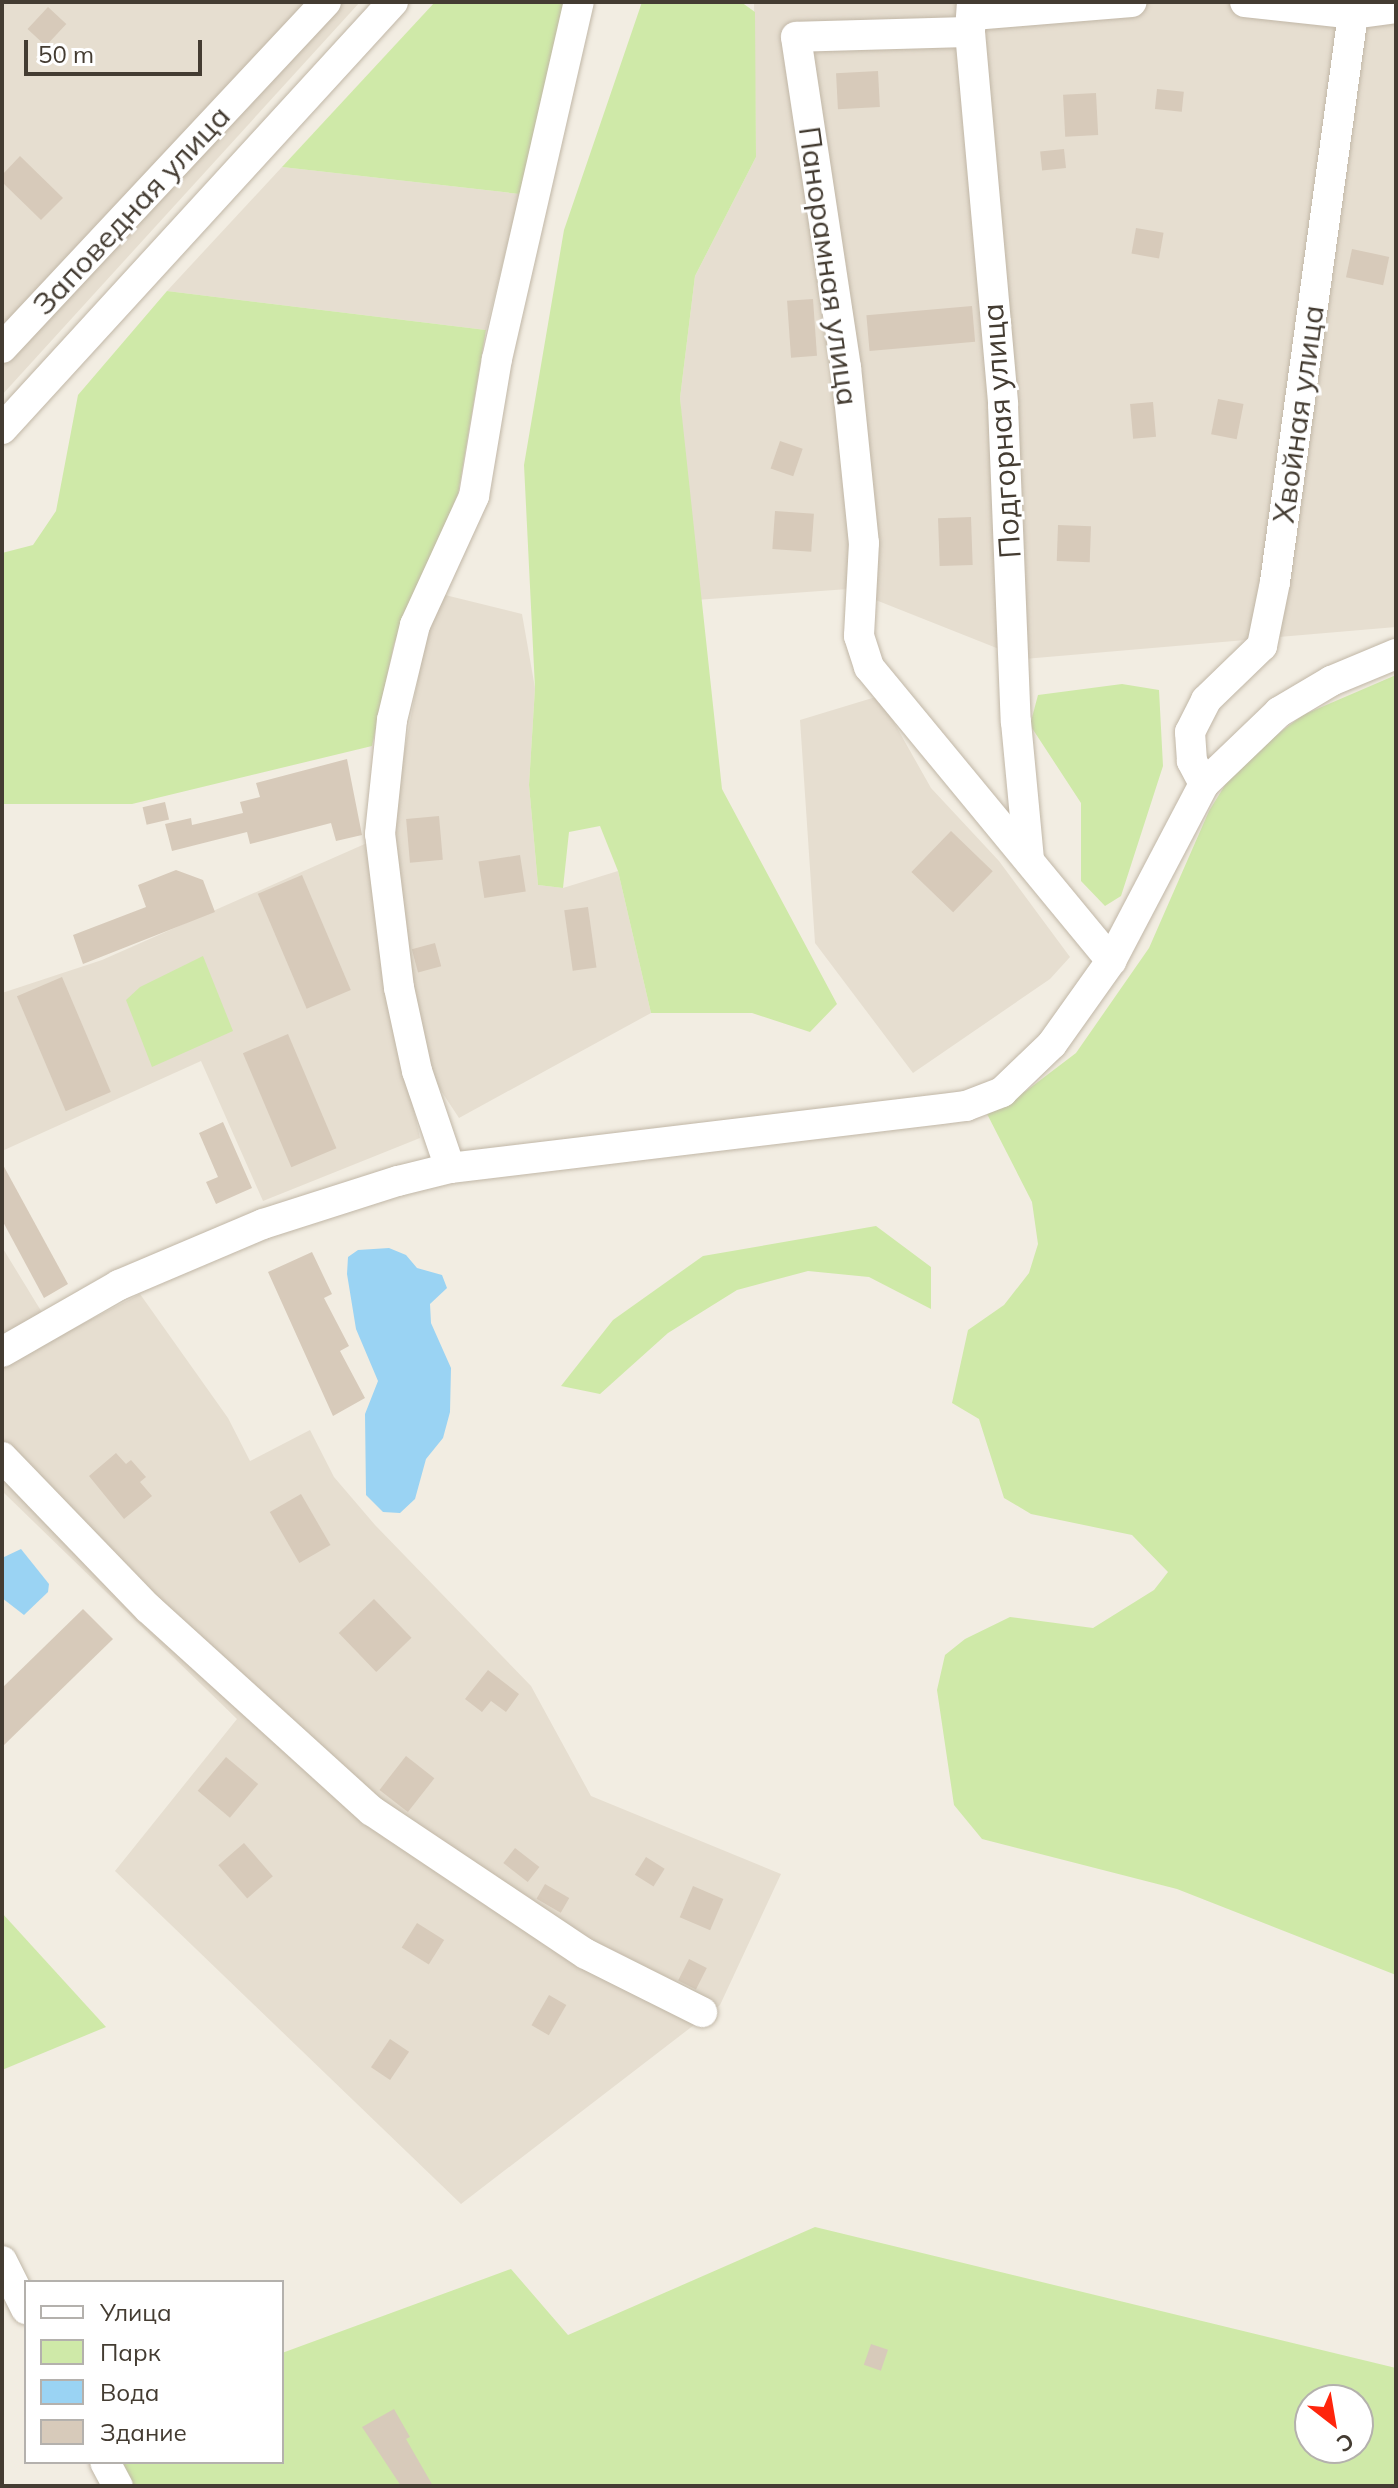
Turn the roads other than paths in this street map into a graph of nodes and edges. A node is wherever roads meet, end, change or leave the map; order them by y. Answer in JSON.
{"nodes":[{"id":1,"x":326,"y":2,"type":"edge"},
{"id":2,"x":393,"y":2,"type":"edge"},
{"id":3,"x":579,"y":2,"type":"edge"},
{"id":4,"x":1131,"y":2,"type":"edge"},
{"id":5,"x":1245,"y":2,"type":"edge"},
{"id":6,"x":1396,"y":8,"type":"edge"},
{"id":7,"x":1353,"y":14,"type":"junction"},
{"id":8,"x":971,"y":16,"type":"edge"},
{"id":9,"x":2,"y":348,"type":"edge"},
{"id":10,"x":2,"y":429,"type":"edge"},
{"id":11,"x":1396,"y":654,"type":"edge"},
{"id":12,"x":1204,"y":784,"type":"junction"},
{"id":13,"x":1029,"y":860,"type":"junction"},
{"id":14,"x":1111,"y":961,"type":"junction"},
{"id":15,"x":450,"y":1168,"type":"junction"},
{"id":16,"x":2,"y":1352,"type":"edge"},
{"id":17,"x":2,"y":1457,"type":"edge"},
{"id":18,"x":702,"y":2012,"type":"dead end"},
{"id":19,"x":2,"y":2261,"type":"edge"},
{"id":20,"x":24,"y":2305,"type":"edge"},
{"id":21,"x":106,"y":2464,"type":"edge"},
{"id":22,"x":118,"y":2486,"type":"edge"}],
"edges":[{"from":1,"to":9,"type":"street","name":"Заповедная улица"},
{"from":2,"to":10,"type":"street"},
{"from":3,"to":15,"type":"street"},
{"from":4,"to":8,"type":"street"},
{"from":5,"to":7,"type":"street"},
{"from":6,"to":7,"type":"street"},
{"from":7,"to":12,"type":"street","name":"Хвойная улица"},
{"from":8,"to":13,"type":"street","name":"Подгорная улица"},
{"from":8,"to":13,"type":"street","name":"Панорамная улица"},
{"from":11,"to":12,"type":"street"},
{"from":12,"to":14,"type":"street"},
{"from":13,"to":14,"type":"street"},
{"from":14,"to":15,"type":"street"},
{"from":15,"to":16,"type":"street"},
{"from":17,"to":18,"type":"street"},
{"from":19,"to":20,"type":"street"},
{"from":21,"to":22,"type":"street"}]}
